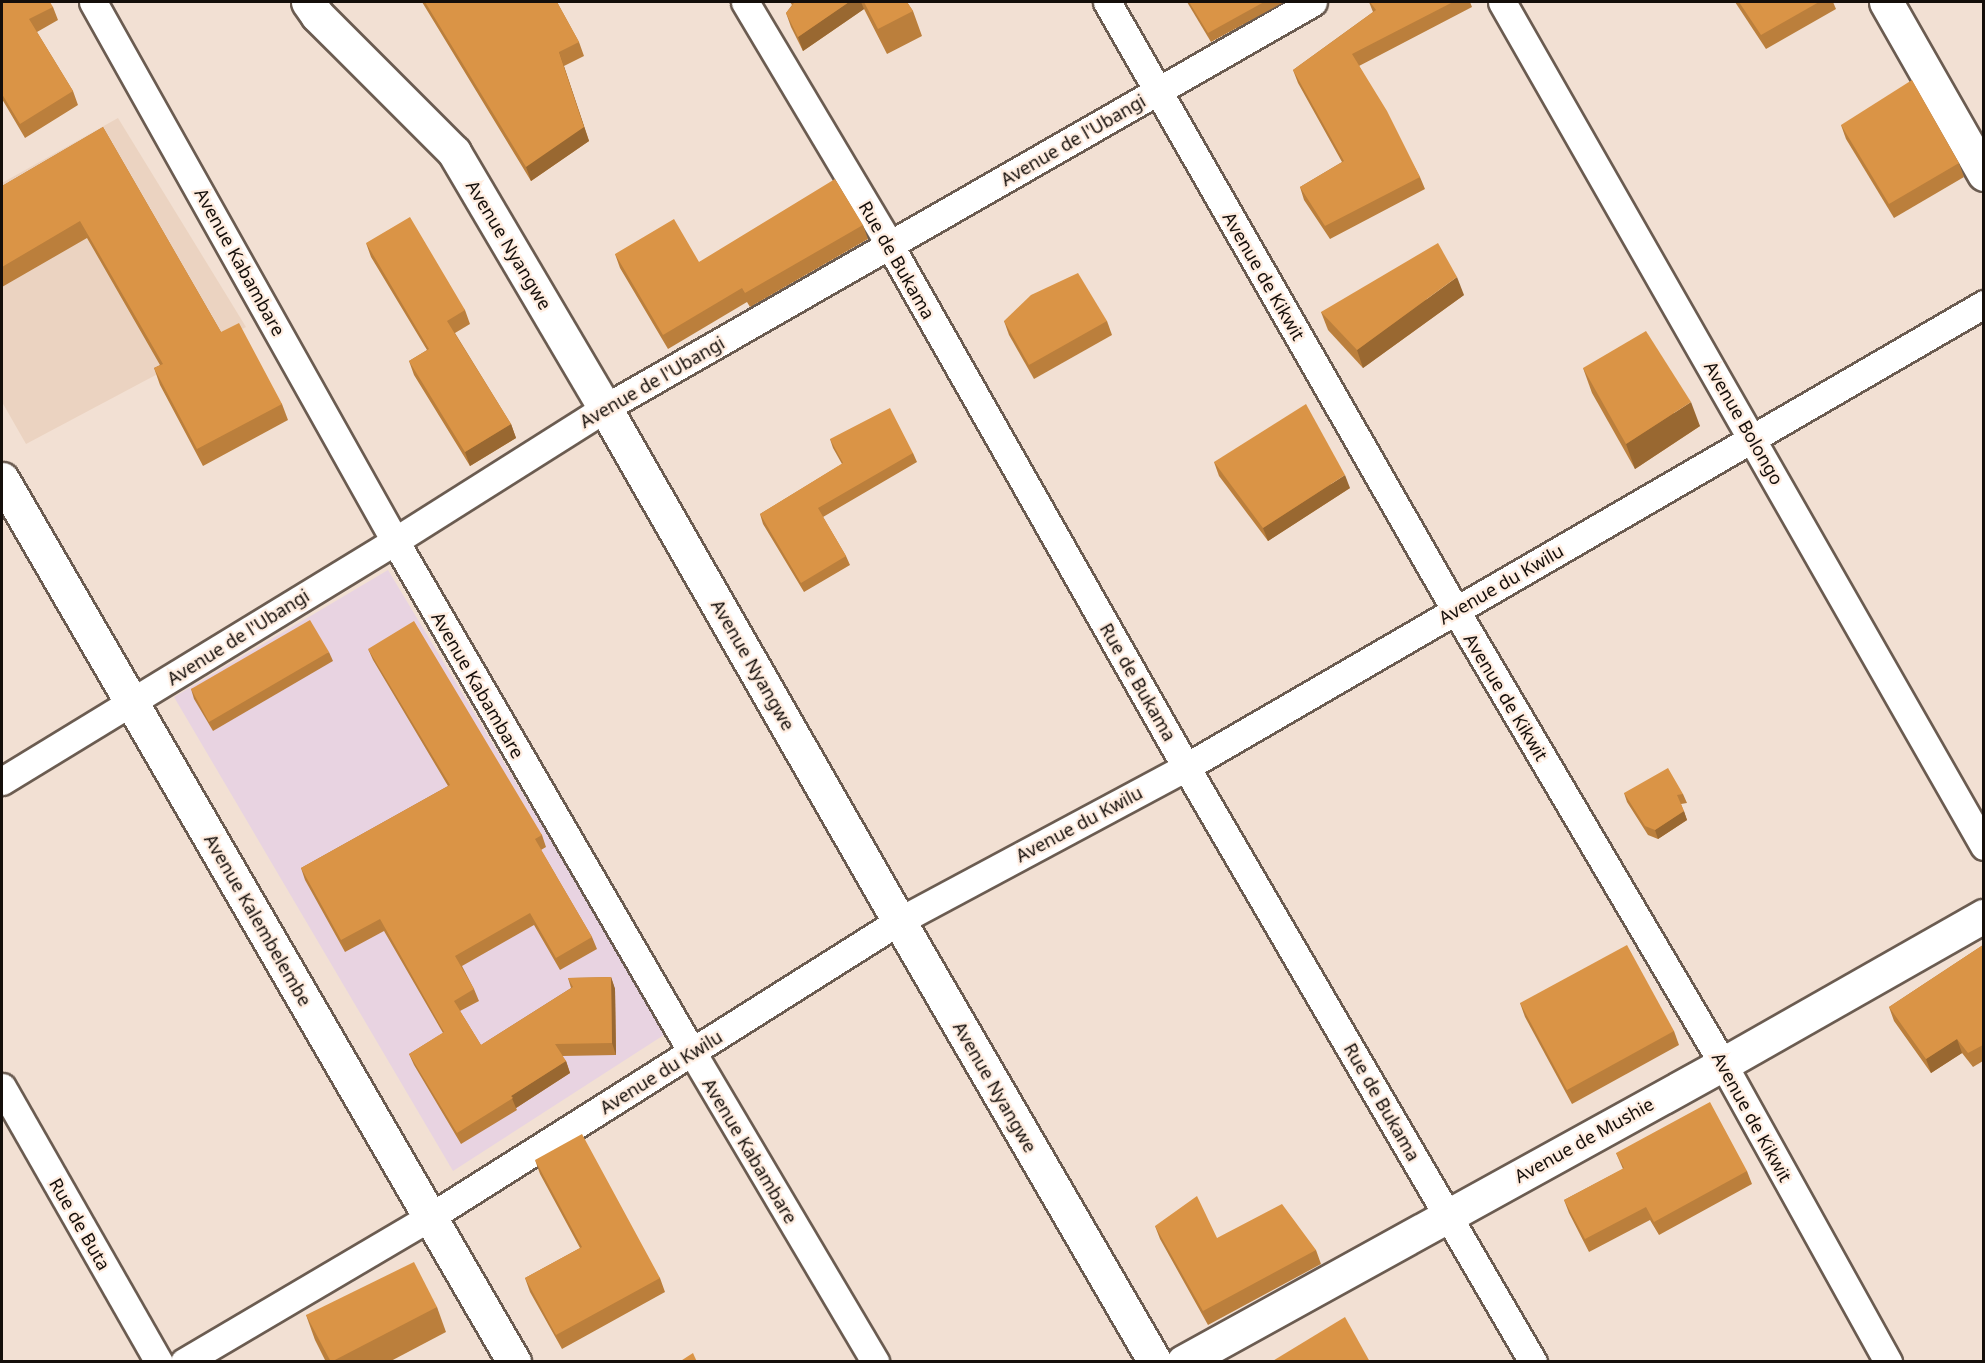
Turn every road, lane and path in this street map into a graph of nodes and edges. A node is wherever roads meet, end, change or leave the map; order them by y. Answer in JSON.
{"nodes":[{"id":1,"x":93,"y":2,"type":"edge"},
{"id":2,"x":308,"y":2,"type":"edge"},
{"id":3,"x":745,"y":2,"type":"edge"},
{"id":4,"x":1107,"y":2,"type":"edge"},
{"id":5,"x":1313,"y":2,"type":"edge"},
{"id":6,"x":1502,"y":2,"type":"edge"},
{"id":7,"x":1886,"y":2,"type":"edge"},
{"id":8,"x":1159,"y":91,"type":"junction"},
{"id":9,"x":1983,"y":174,"type":"edge"},
{"id":10,"x":889,"y":244,"type":"junction"},
{"id":11,"x":1983,"y":304,"type":"edge"},
{"id":12,"x":605,"y":408,"type":"junction"},
{"id":13,"x":1752,"y":436,"type":"junction"},
{"id":14,"x":2,"y":479,"type":"edge"},
{"id":15,"x":395,"y":541,"type":"junction"},
{"id":16,"x":1455,"y":611,"type":"junction"},
{"id":17,"x":132,"y":703,"type":"junction"},
{"id":18,"x":1186,"y":767,"type":"junction"},
{"id":19,"x":2,"y":781,"type":"edge"},
{"id":20,"x":1983,"y":846,"type":"edge"},
{"id":21,"x":1983,"y":916,"type":"edge"},
{"id":22,"x":899,"y":921,"type":"junction"},
{"id":23,"x":692,"y":1052,"type":"junction"},
{"id":24,"x":1723,"y":1064,"type":"junction"},
{"id":25,"x":2,"y":1087,"type":"edge"},
{"id":26,"x":1448,"y":1215,"type":"junction"},
{"id":27,"x":430,"y":1217,"type":"junction"},
{"id":28,"x":159,"y":1362,"type":"edge"},
{"id":29,"x":184,"y":1362,"type":"edge"},
{"id":30,"x":514,"y":1362,"type":"edge"},
{"id":31,"x":875,"y":1362,"type":"edge"},
{"id":32,"x":1155,"y":1362,"type":"edge"},
{"id":33,"x":1183,"y":1362,"type":"edge"},
{"id":34,"x":1533,"y":1362,"type":"edge"},
{"id":35,"x":1888,"y":1362,"type":"edge"}],
"edges":[{"from":1,"to":15,"type":"street","name":"Avenue Kabambare"},
{"from":2,"to":12,"type":"street","name":"Avenue Nyangwe"},
{"from":3,"to":10,"type":"street","name":"Rue de Bukama"},
{"from":4,"to":8,"type":"street","name":"Avenue de Kikwit"},
{"from":5,"to":8,"type":"street","name":"Avenue de l'Ubangi"},
{"from":6,"to":13,"type":"street","name":"Avenue Bolongo"},
{"from":7,"to":9,"type":"street"},
{"from":8,"to":10,"type":"street","name":"Avenue de l'Ubangi"},
{"from":8,"to":16,"type":"street","name":"Avenue de Kikwit"},
{"from":10,"to":12,"type":"street","name":"Avenue de l'Ubangi"},
{"from":10,"to":18,"type":"street","name":"Rue de Bukama"},
{"from":11,"to":13,"type":"street","name":"Avenue du Kwilu"},
{"from":12,"to":15,"type":"street","name":"Avenue de l'Ubangi"},
{"from":12,"to":22,"type":"street","name":"Avenue Nyangwe"},
{"from":13,"to":16,"type":"street","name":"Avenue du Kwilu"},
{"from":13,"to":20,"type":"street","name":"Avenue Bolongo"},
{"from":14,"to":17,"type":"street","name":"Avenue Kalembelembe"},
{"from":15,"to":17,"type":"street","name":"Avenue de l'Ubangi"},
{"from":15,"to":23,"type":"street","name":"Avenue Kabambare"},
{"from":16,"to":18,"type":"street","name":"Avenue du Kwilu"},
{"from":16,"to":24,"type":"street","name":"Avenue de Kikwit"},
{"from":17,"to":19,"type":"street","name":"Avenue de l'Ubangi"},
{"from":17,"to":27,"type":"street","name":"Avenue Kalembelembe"},
{"from":18,"to":22,"type":"street","name":"Avenue du Kwilu"},
{"from":18,"to":26,"type":"street","name":"Rue de Bukama"},
{"from":21,"to":24,"type":"street","name":"Avenue de Mushie"},
{"from":22,"to":23,"type":"street","name":"Avenue du Kwilu"},
{"from":22,"to":32,"type":"street","name":"Avenue Nyangwe"},
{"from":23,"to":27,"type":"street","name":"Avenue du Kwilu"},
{"from":23,"to":31,"type":"street","name":"Avenue Kabambare"},
{"from":24,"to":26,"type":"street","name":"Avenue de Mushie"},
{"from":24,"to":35,"type":"street","name":"Avenue de Kikwit"},
{"from":25,"to":28,"type":"street","name":"Rue de Buta"},
{"from":26,"to":33,"type":"street","name":"Avenue de Mushie"},
{"from":26,"to":34,"type":"street","name":"Rue de Bukama"},
{"from":27,"to":29,"type":"street","name":"Avenue du Kwilu"},
{"from":27,"to":30,"type":"street","name":"Avenue Kalembelembe"}]}
